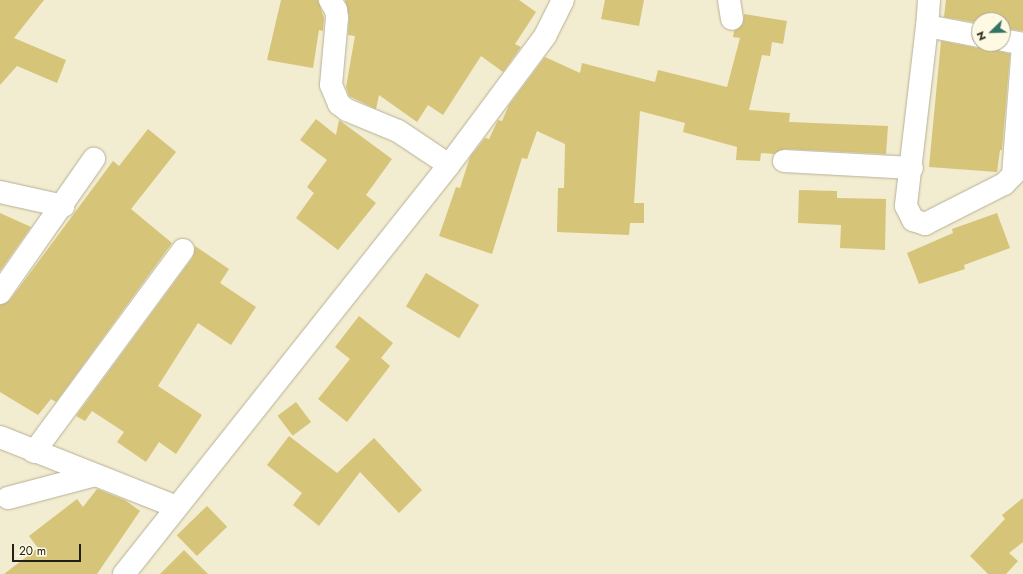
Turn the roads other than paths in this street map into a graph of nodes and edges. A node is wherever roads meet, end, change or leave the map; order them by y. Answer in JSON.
{"nodes":[{"id":1,"x":330,"y":0,"type":"edge"},
{"id":2,"x":929,"y":0,"type":"edge"},
{"id":3,"x":556,"y":3,"type":"edge"},
{"id":4,"x":927,"y":26,"type":"junction"},
{"id":5,"x":971,"y":34,"type":"edge"},
{"id":6,"x":1011,"y":42,"type":"edge"},
{"id":7,"x":1023,"y":45,"type":"edge"},
{"id":8,"x":94,"y":160,"type":"dead end"},
{"id":9,"x":784,"y":161,"type":"dead end"},
{"id":10,"x":449,"y":164,"type":"junction"},
{"id":11,"x":912,"y":168,"type":"junction"},
{"id":12,"x":0,"y":192,"type":"edge"},
{"id":13,"x":63,"y":206,"type":"junction"},
{"id":14,"x":183,"y":250,"type":"dead end"},
{"id":15,"x":0,"y":293,"type":"edge"},
{"id":16,"x":0,"y":437,"type":"edge"},
{"id":17,"x":34,"y":452,"type":"junction"},
{"id":18,"x":95,"y":475,"type":"junction"},
{"id":19,"x":8,"y":498,"type":"dead end"},
{"id":20,"x":177,"y":507,"type":"junction"},
{"id":21,"x":124,"y":574,"type":"edge"}],
"edges":[{"from":1,"to":10,"type":"street"},
{"from":2,"to":4,"type":"street"},
{"from":3,"to":10,"type":"street"},
{"from":4,"to":5,"type":"street"},
{"from":4,"to":11,"type":"street"},
{"from":6,"to":7,"type":"street"},
{"from":7,"to":11,"type":"street"},
{"from":8,"to":13,"type":"street"},
{"from":9,"to":11,"type":"street"},
{"from":10,"to":20,"type":"street"},
{"from":12,"to":13,"type":"street"},
{"from":13,"to":15,"type":"street"},
{"from":14,"to":17,"type":"street"},
{"from":16,"to":17,"type":"street"},
{"from":17,"to":18,"type":"street"},
{"from":18,"to":19,"type":"street"},
{"from":18,"to":20,"type":"street"},
{"from":20,"to":21,"type":"street"}]}
